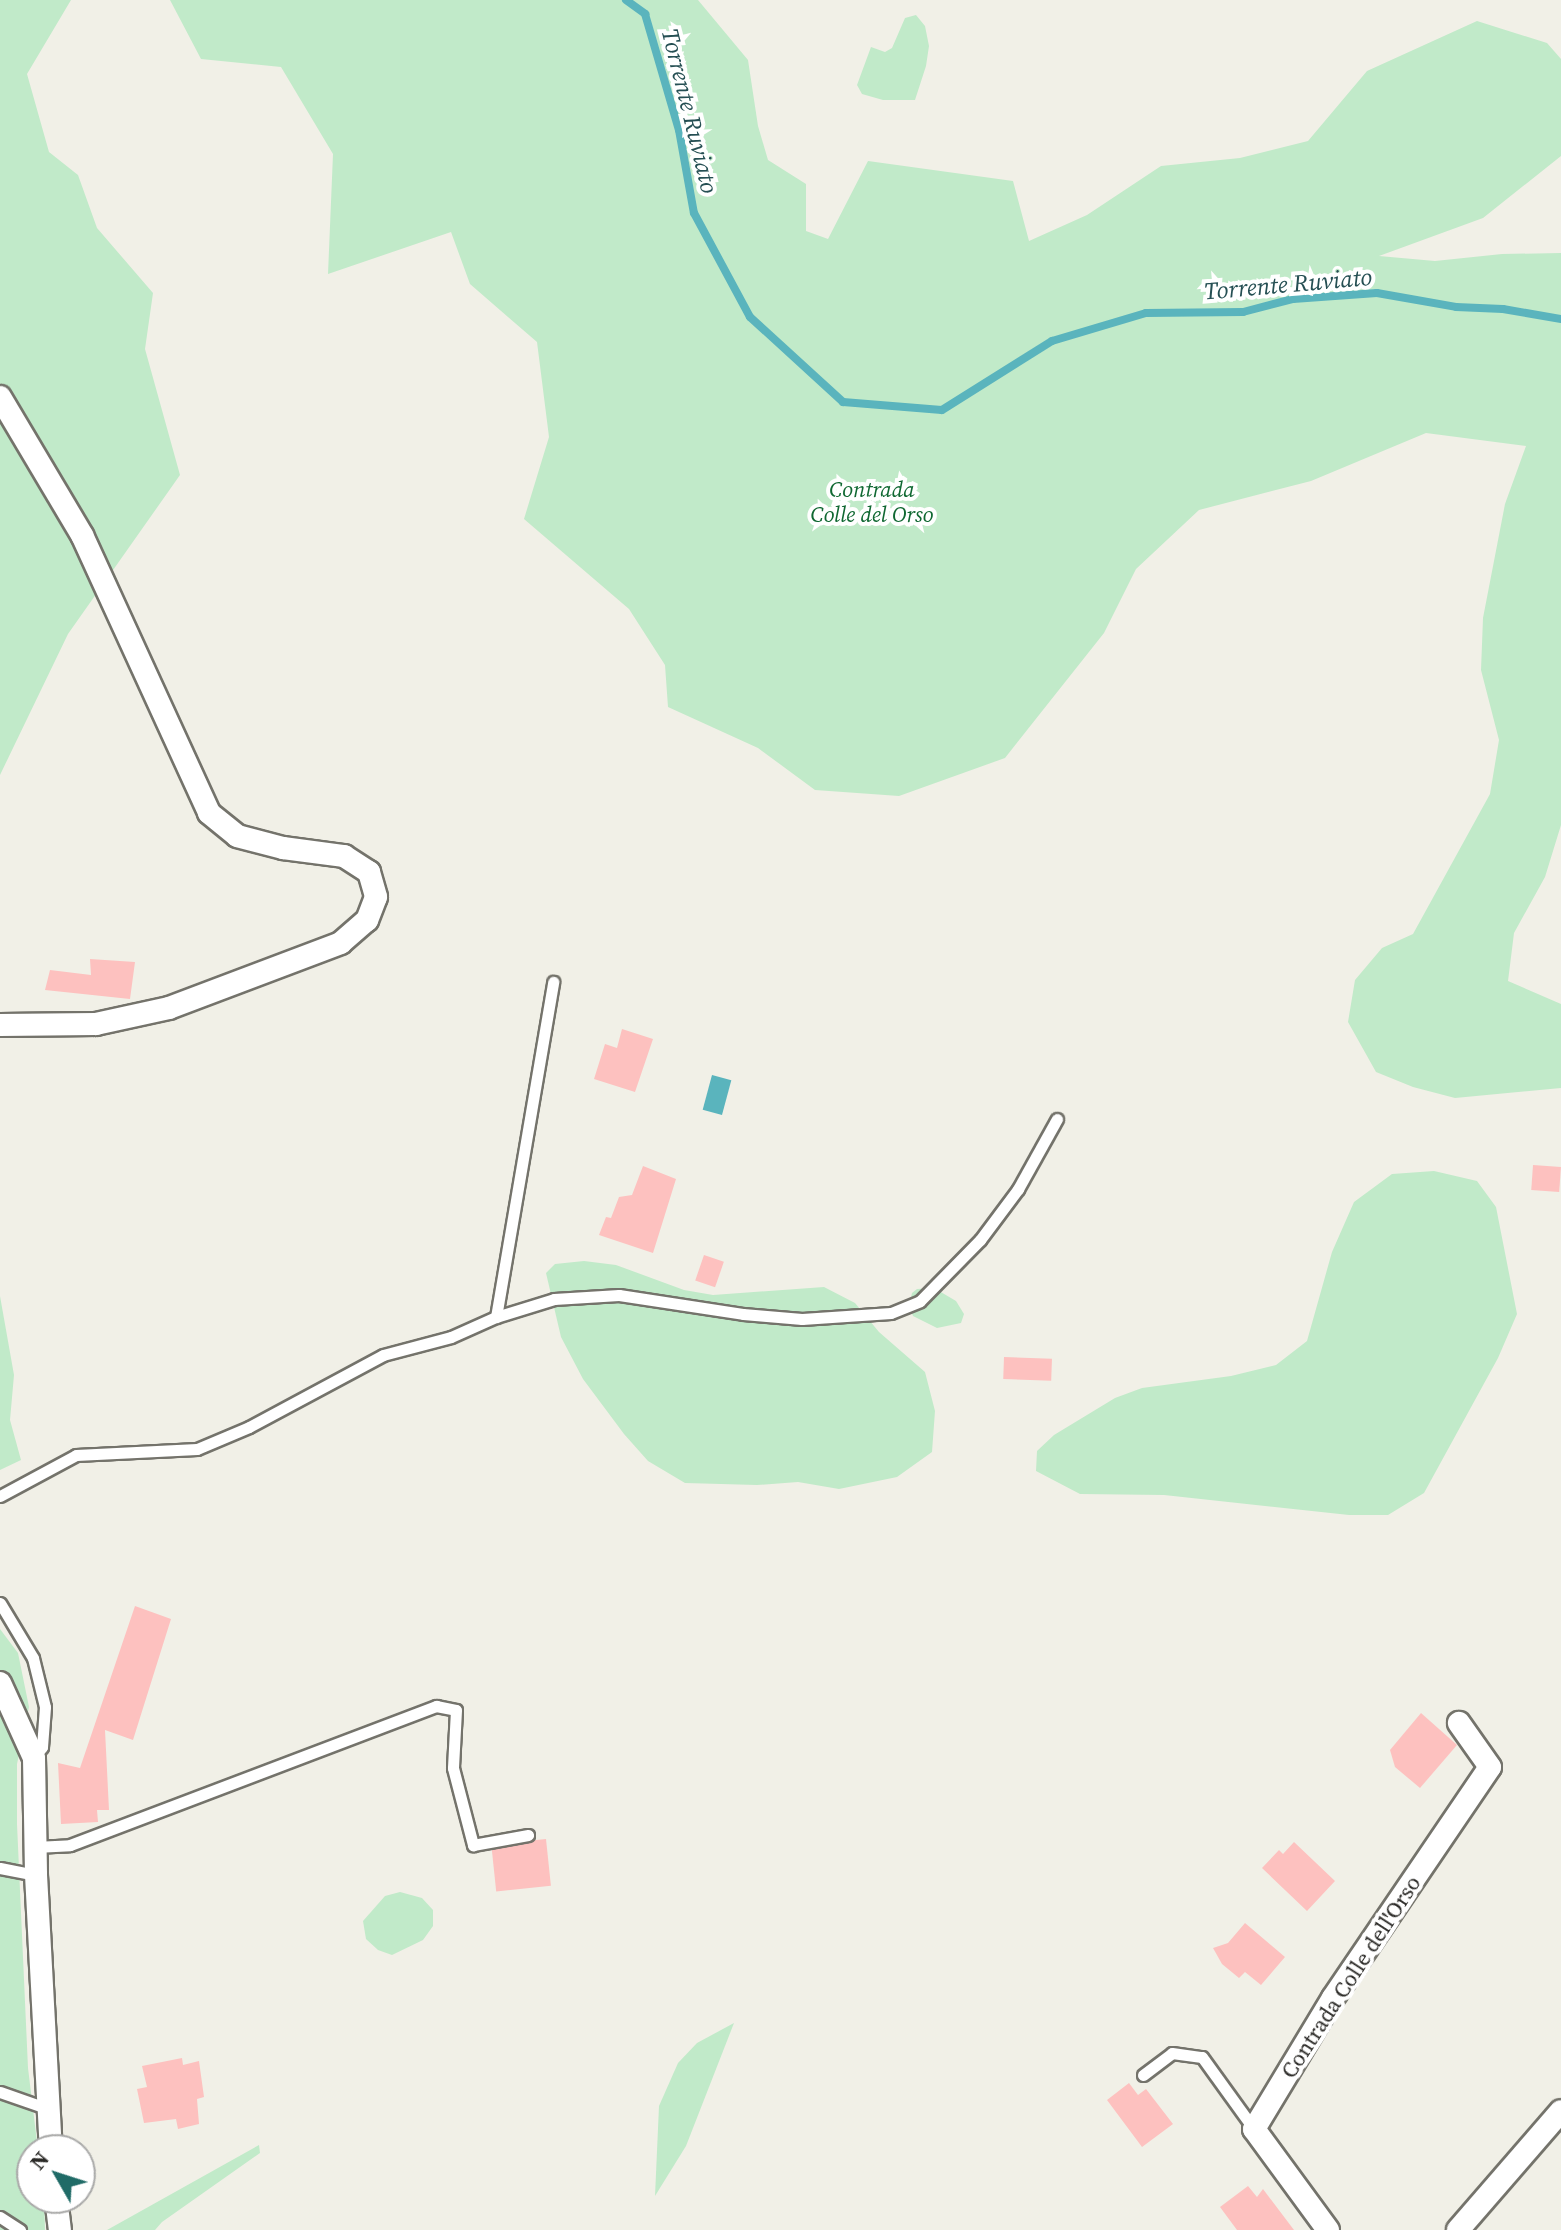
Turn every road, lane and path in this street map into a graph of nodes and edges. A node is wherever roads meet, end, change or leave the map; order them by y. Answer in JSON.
{"nodes":[{"id":1,"x":0,"y":397,"type":"edge"},
{"id":2,"x":553,"y":982,"type":"dead end"},
{"id":3,"x":0,"y":1025,"type":"edge"},
{"id":4,"x":1057,"y":1119,"type":"dead end"},
{"id":5,"x":496,"y":1317,"type":"junction"},
{"id":6,"x":0,"y":1496,"type":"edge"},
{"id":7,"x":0,"y":1603,"type":"edge"},
{"id":8,"x":0,"y":1683,"type":"edge"},
{"id":9,"x":1459,"y":1723,"type":"dead end"},
{"id":10,"x":34,"y":1758,"type":"junction"},
{"id":11,"x":528,"y":1835,"type":"dead end"},
{"id":12,"x":35,"y":1847,"type":"junction"},
{"id":13,"x":0,"y":1868,"type":"edge"},
{"id":14,"x":36,"y":1875,"type":"junction"},
{"id":15,"x":1143,"y":2075,"type":"dead end"},
{"id":16,"x":0,"y":2092,"type":"edge"},
{"id":17,"x":46,"y":2108,"type":"junction"},
{"id":18,"x":1561,"y":2111,"type":"edge"},
{"id":19,"x":1254,"y":2129,"type":"junction"},
{"id":20,"x":49,"y":2134,"type":"edge"},
{"id":21,"x":0,"y":2217,"type":"edge"},
{"id":22,"x":20,"y":2230,"type":"edge"},
{"id":23,"x":1328,"y":2230,"type":"edge"},
{"id":24,"x":1458,"y":2230,"type":"edge"}],
"edges":[{"from":1,"to":3,"type":"street"},
{"from":2,"to":5,"type":"lane"},
{"from":4,"to":5,"type":"lane"},
{"from":5,"to":6,"type":"lane"},
{"from":7,"to":10,"type":"lane"},
{"from":8,"to":10,"type":"street"},
{"from":9,"to":19,"type":"street","name":"Contrada Colle dell'Orso"},
{"from":10,"to":12,"type":"street"},
{"from":11,"to":12,"type":"lane"},
{"from":12,"to":14,"type":"street"},
{"from":13,"to":14,"type":"lane"},
{"from":14,"to":17,"type":"street"},
{"from":15,"to":19,"type":"lane"},
{"from":16,"to":17,"type":"lane"},
{"from":17,"to":20,"type":"street"},
{"from":18,"to":24,"type":"street"},
{"from":19,"to":23,"type":"street"},
{"from":21,"to":22,"type":"lane"}]}
